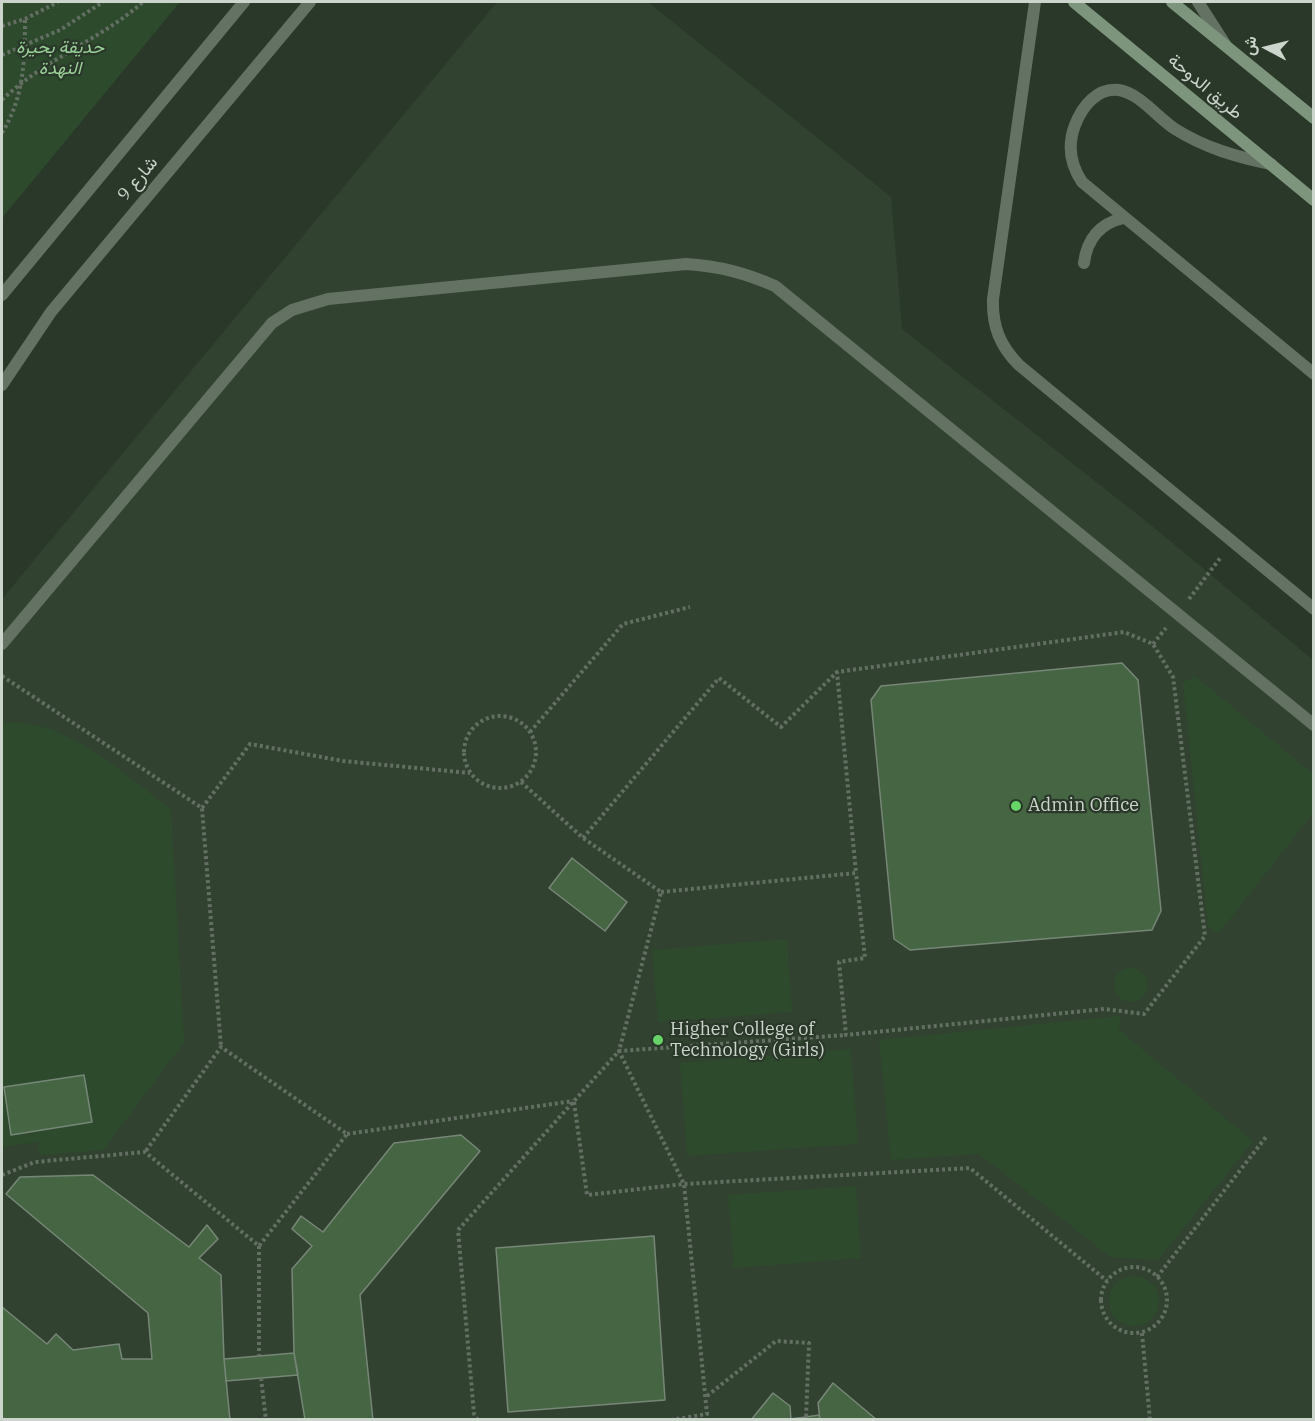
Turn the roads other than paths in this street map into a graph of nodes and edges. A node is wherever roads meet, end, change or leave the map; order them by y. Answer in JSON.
{"nodes":[{"id":1,"x":244,"y":2,"type":"edge"},
{"id":2,"x":309,"y":2,"type":"edge"},
{"id":3,"x":1035,"y":2,"type":"edge"},
{"id":4,"x":1074,"y":2,"type":"edge"},
{"id":5,"x":1172,"y":2,"type":"edge"},
{"id":6,"x":1198,"y":2,"type":"edge"},
{"id":7,"x":1225,"y":45,"type":"junction"},
{"id":8,"x":1314,"y":118,"type":"edge"},
{"id":9,"x":1270,"y":164,"type":"junction"},
{"id":10,"x":1314,"y":200,"type":"edge"},
{"id":11,"x":1124,"y":218,"type":"junction"},
{"id":12,"x":1084,"y":263,"type":"dead end"},
{"id":13,"x":2,"y":295,"type":"edge"},
{"id":14,"x":1314,"y":374,"type":"edge"},
{"id":15,"x":2,"y":385,"type":"edge"},
{"id":16,"x":1314,"y":609,"type":"edge"},
{"id":17,"x":2,"y":644,"type":"edge"},
{"id":18,"x":1314,"y":724,"type":"edge"}],
"edges":[{"from":1,"to":13,"type":"street","name":"شارع 9"},
{"from":2,"to":15,"type":"street","name":"شارع 9"},
{"from":3,"to":16,"type":"street"},
{"from":4,"to":9,"type":"main road","name":"طريق الدوحة"},
{"from":5,"to":7,"type":"main road"},
{"from":6,"to":7,"type":"street"},
{"from":7,"to":8,"type":"main road"},
{"from":9,"to":10,"type":"main road","name":"طريق الدوحة"},
{"from":9,"to":11,"type":"street"},
{"from":11,"to":12,"type":"street"},
{"from":11,"to":14,"type":"street"},
{"from":17,"to":18,"type":"street"}]}
